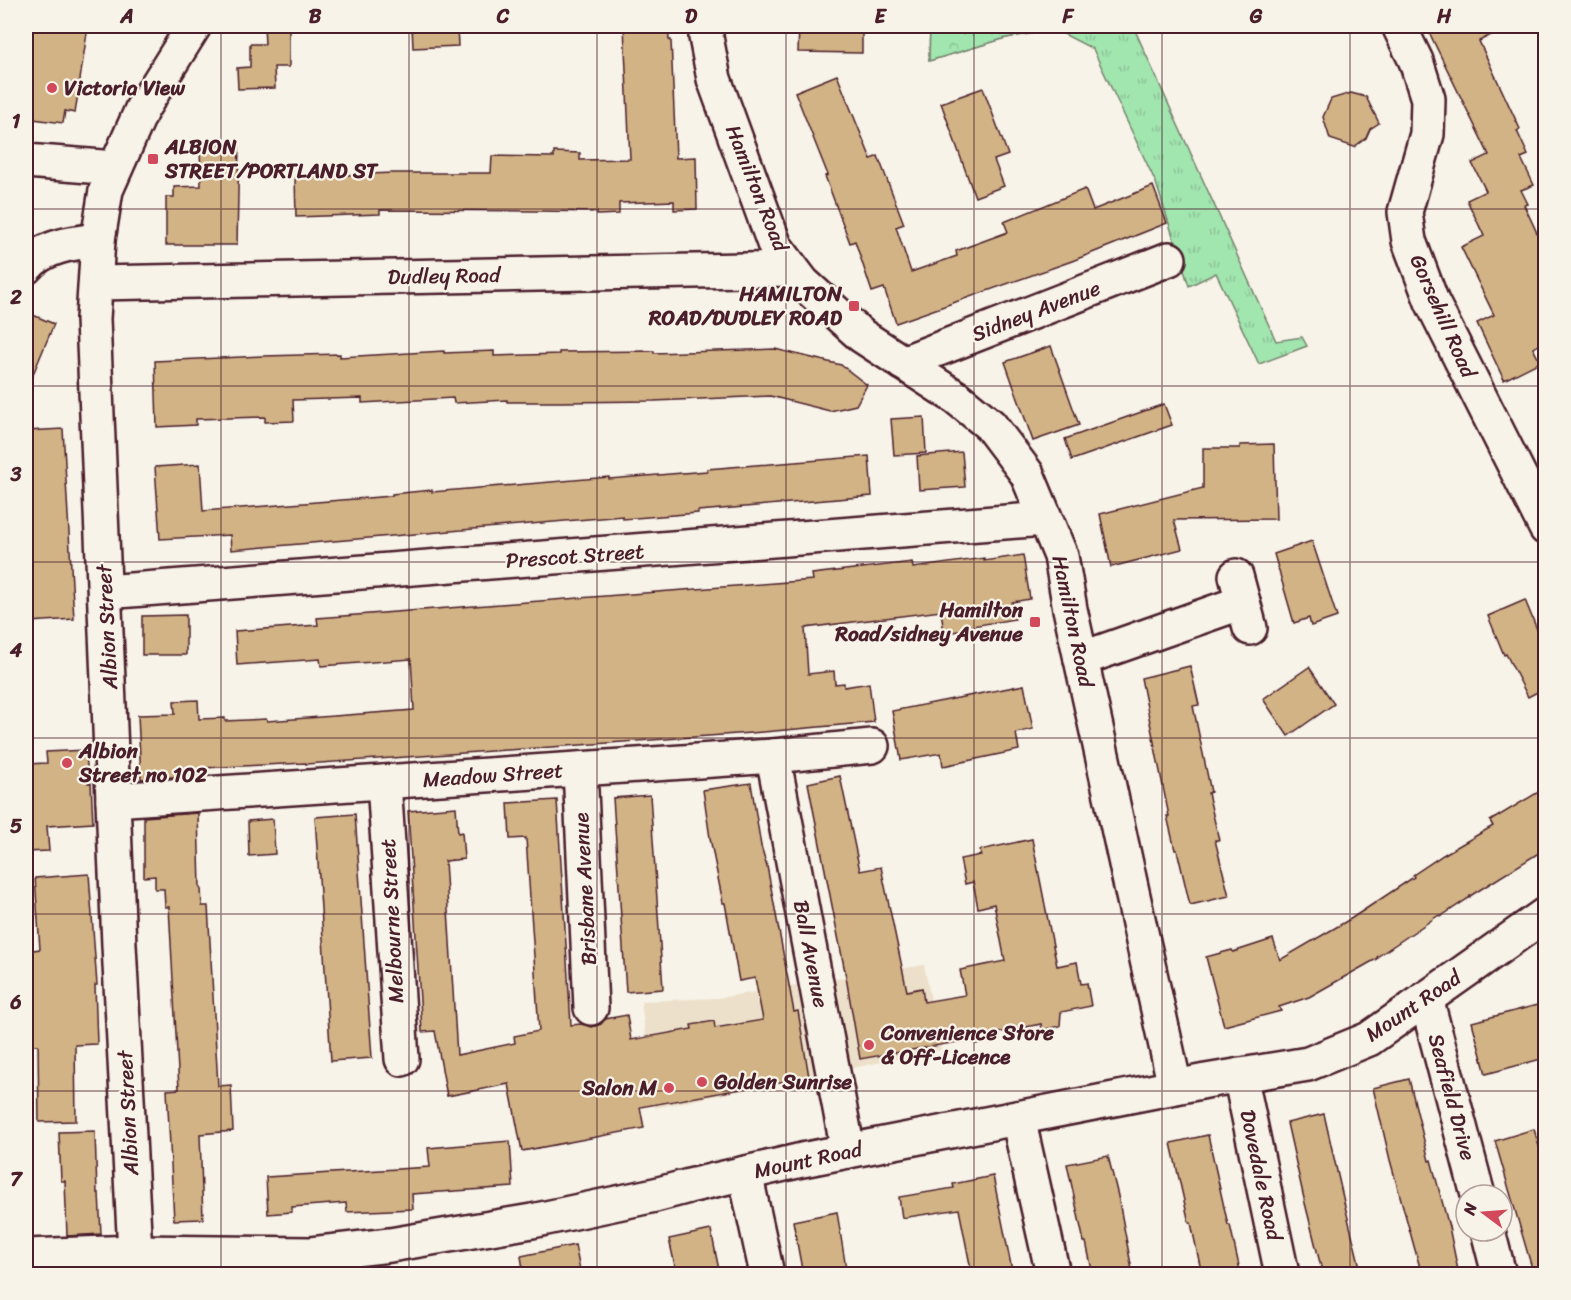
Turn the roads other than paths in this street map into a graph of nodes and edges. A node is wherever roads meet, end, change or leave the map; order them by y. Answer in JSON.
{"nodes":[{"id":1,"x":194,"y":26,"type":"edge"},
{"id":2,"x":706,"y":26,"type":"edge"},
{"id":3,"x":1399,"y":26,"type":"edge"},
{"id":4,"x":26,"y":160,"type":"edge"},
{"id":5,"x":116,"y":168,"type":"junction"},
{"id":6,"x":98,"y":240,"type":"junction"},
{"id":7,"x":1169,"y":259,"type":"dead end"},
{"id":8,"x":26,"y":267,"type":"edge"},
{"id":9,"x":792,"y":268,"type":"junction"},
{"id":10,"x":96,"y":283,"type":"junction"},
{"id":11,"x":903,"y":363,"type":"junction"},
{"id":12,"x":1045,"y":519,"type":"junction"},
{"id":13,"x":1545,"y":528,"type":"edge"},
{"id":14,"x":105,"y":592,"type":"junction"},
{"id":15,"x":1243,"y":602,"type":"dead end"},
{"id":16,"x":1081,"y":658,"type":"junction"},
{"id":17,"x":872,"y":746,"type":"dead end"},
{"id":18,"x":773,"y":756,"type":"junction"},
{"id":19,"x":580,"y":769,"type":"junction"},
{"id":20,"x":384,"y":782,"type":"junction"},
{"id":21,"x":113,"y":800,"type":"junction"},
{"id":22,"x":1545,"y":914,"type":"edge"},
{"id":23,"x":1426,"y":998,"type":"junction"},
{"id":24,"x":591,"y":1008,"type":"dead end"},
{"id":25,"x":402,"y":1059,"type":"dead end"},
{"id":26,"x":1240,"y":1075,"type":"junction"},
{"id":27,"x":1175,"y":1087,"type":"junction"},
{"id":28,"x":1018,"y":1118,"type":"junction"},
{"id":29,"x":848,"y":1151,"type":"junction"},
{"id":30,"x":745,"y":1173,"type":"junction"},
{"id":31,"x":1475,"y":1183,"type":"edge"},
{"id":32,"x":1491,"y":1243,"type":"edge"},
{"id":33,"x":135,"y":1252,"type":"junction"},
{"id":34,"x":26,"y":1256,"type":"edge"},
{"id":35,"x":312,"y":1264,"type":"edge"},
{"id":36,"x":767,"y":1275,"type":"edge"},
{"id":37,"x":1053,"y":1275,"type":"edge"},
{"id":38,"x":1282,"y":1275,"type":"edge"},
{"id":39,"x":1499,"y":1275,"type":"edge"}],
"edges":[{"from":1,"to":5,"type":"street","name":"Albion Street"},
{"from":2,"to":9,"type":"street","name":"Hamilton Road"},
{"from":3,"to":13,"type":"street","name":"Gorsehill Road"},
{"from":4,"to":5,"type":"street"},
{"from":5,"to":6,"type":"street","name":"Albion Street"},
{"from":6,"to":8,"type":"street"},
{"from":6,"to":10,"type":"street","name":"Albion Street"},
{"from":7,"to":11,"type":"street","name":"Sidney Avenue"},
{"from":9,"to":10,"type":"street","name":"Dudley Road"},
{"from":9,"to":11,"type":"street","name":"Hamilton Road"},
{"from":10,"to":14,"type":"street","name":"Albion Street"},
{"from":11,"to":12,"type":"street","name":"Hamilton Road"},
{"from":12,"to":14,"type":"street","name":"Prescot Street"},
{"from":12,"to":16,"type":"street","name":"Hamilton Road"},
{"from":14,"to":21,"type":"street","name":"Albion Street"},
{"from":15,"to":16,"type":"street"},
{"from":16,"to":27,"type":"street","name":"Hamilton Road"},
{"from":17,"to":18,"type":"street","name":"Meadow Street"},
{"from":18,"to":19,"type":"street","name":"Meadow Street"},
{"from":18,"to":29,"type":"street","name":"Ball Avenue"},
{"from":19,"to":20,"type":"street","name":"Meadow Street"},
{"from":19,"to":24,"type":"street","name":"Brisbane Avenue"},
{"from":20,"to":21,"type":"street","name":"Meadow Street"},
{"from":20,"to":25,"type":"street","name":"Melbourne Street"},
{"from":21,"to":33,"type":"street","name":"Albion Street"},
{"from":22,"to":23,"type":"street","name":"Mount Road"},
{"from":23,"to":26,"type":"street","name":"Mount Road"},
{"from":23,"to":31,"type":"street","name":"Seafield Drive"},
{"from":26,"to":27,"type":"street","name":"Mount Road"},
{"from":26,"to":38,"type":"street","name":"Dovedale Road"},
{"from":27,"to":28,"type":"street","name":"Mount Road"},
{"from":28,"to":29,"type":"street","name":"Mount Road"},
{"from":28,"to":37,"type":"street"},
{"from":29,"to":30,"type":"street","name":"Mount Road"},
{"from":30,"to":35,"type":"street","name":"Mount Road"},
{"from":30,"to":36,"type":"street"},
{"from":32,"to":39,"type":"street"},
{"from":33,"to":34,"type":"street","name":"Mount Road"},
{"from":33,"to":35,"type":"street","name":"Mount Road"}]}
